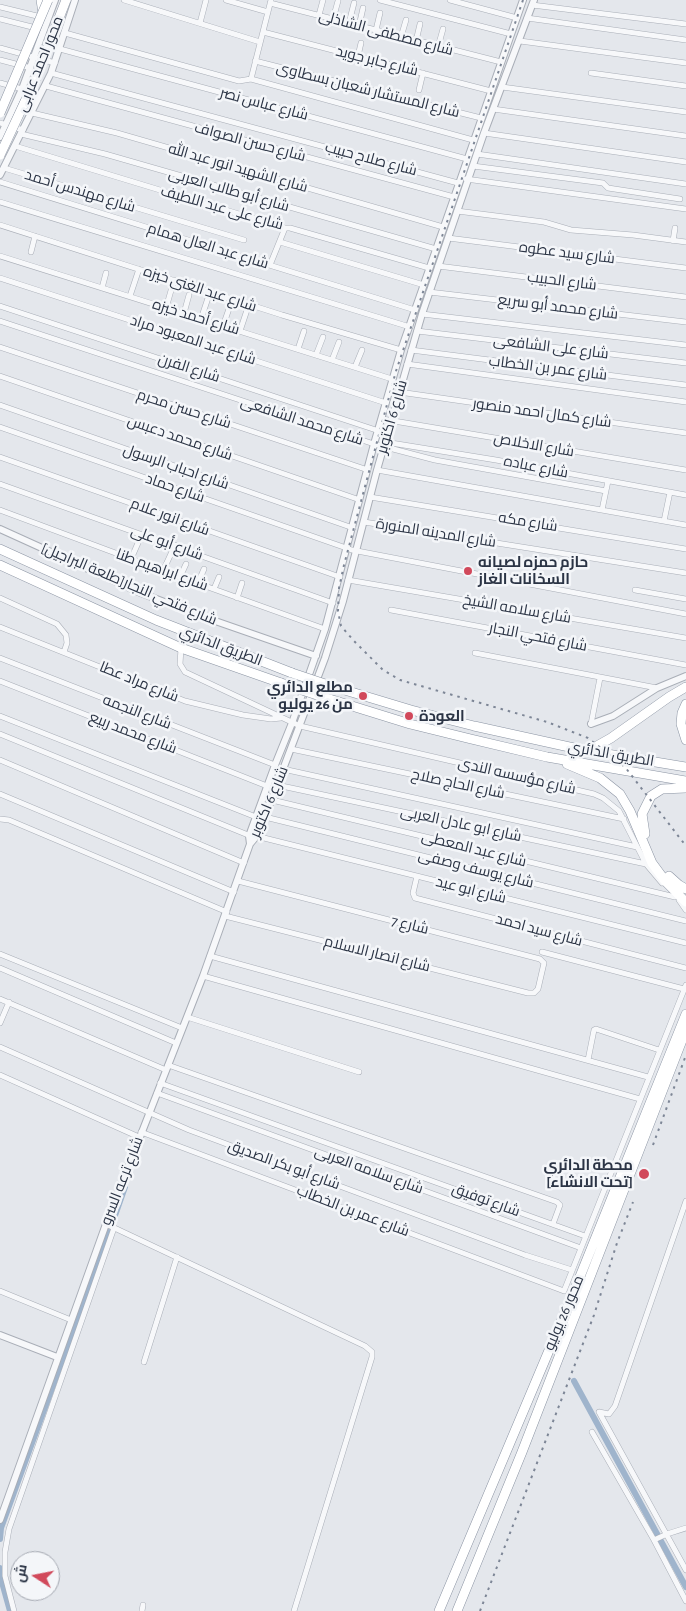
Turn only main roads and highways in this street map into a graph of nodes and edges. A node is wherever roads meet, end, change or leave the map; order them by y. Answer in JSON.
{"nodes":[{"id":1,"x":41,"y":0,"type":"edge"},
{"id":2,"x":48,"y":0,"type":"edge"},
{"id":3,"x":66,"y":0,"type":"edge"},
{"id":4,"x":46,"y":16,"type":"junction"},
{"id":5,"x":0,"y":111,"type":"edge"},
{"id":6,"x":0,"y":155,"type":"edge"},
{"id":7,"x":0,"y":549,"type":"edge"},
{"id":8,"x":0,"y":565,"type":"edge"},
{"id":9,"x":686,"y":687,"type":"edge"},
{"id":10,"x":686,"y":704,"type":"edge"},
{"id":11,"x":686,"y":740,"type":"edge"},
{"id":12,"x":585,"y":751,"type":"junction"},
{"id":13,"x":583,"y":767,"type":"junction"},
{"id":14,"x":686,"y":767,"type":"edge"},
{"id":15,"x":686,"y":781,"type":"edge"},
{"id":16,"x":686,"y":788,"type":"edge"},
{"id":17,"x":686,"y":889,"type":"edge"},
{"id":18,"x":686,"y":902,"type":"edge"},
{"id":19,"x":686,"y":1014,"type":"edge"},
{"id":20,"x":686,"y":1030,"type":"edge"},
{"id":21,"x":439,"y":1611,"type":"edge"},
{"id":22,"x":457,"y":1611,"type":"edge"}],
"edges":[{"from":1,"to":4,"type":"highway","bridge":true},
{"from":2,"to":4,"type":"highway","name":"محور احمد عرابى","bridge":true},
{"from":3,"to":6,"type":"highway","name":"محور احمد عرابى","bridge":true},
{"from":4,"to":5,"type":"highway","name":"محور احمد عرابى","bridge":true},
{"from":7,"to":12,"type":"highway","name":"الطريق الدائري","bridge":true},
{"from":8,"to":13,"type":"highway","name":"الطريق الدائري","bridge":true},
{"from":9,"to":12,"type":"highway"},
{"from":10,"to":11,"type":"highway"},
{"from":12,"to":14,"type":"highway","name":"الطريق الدائري"},
{"from":13,"to":15,"type":"highway","name":"الطريق الدائري"},
{"from":13,"to":18,"type":"highway"},
{"from":16,"to":17,"type":"highway"},
{"from":19,"to":21,"type":"highway","name":"محور 26 يوليو"},
{"from":20,"to":22,"type":"highway","name":"محور 26 يوليو"}]}
